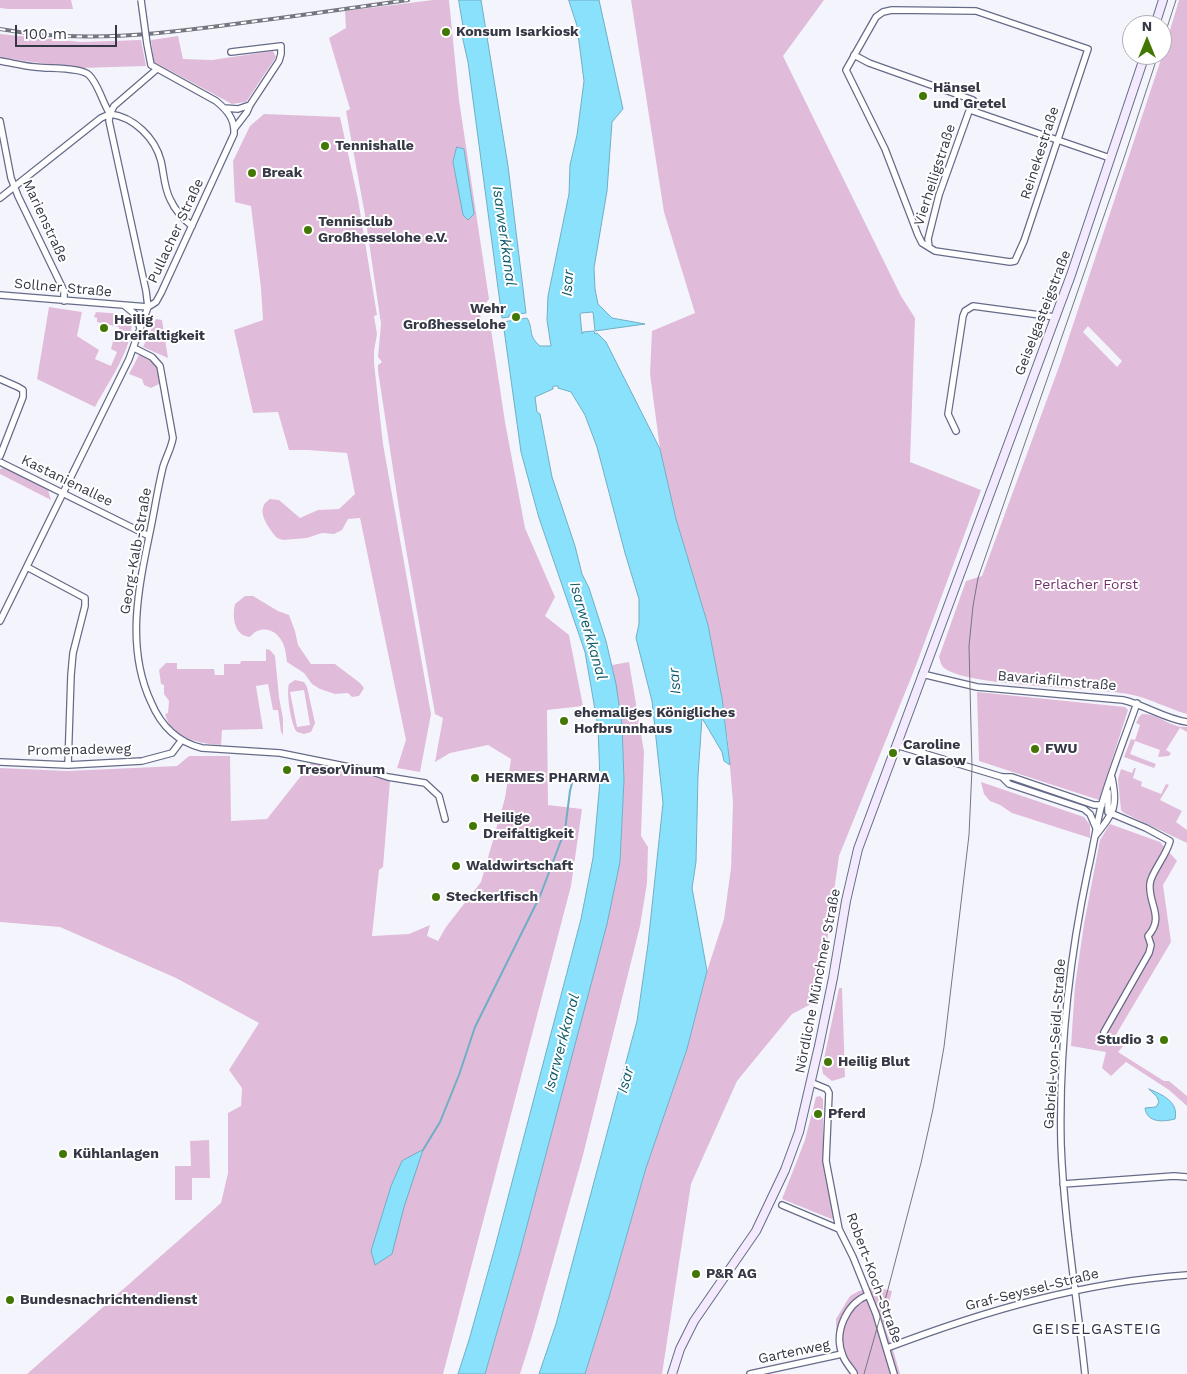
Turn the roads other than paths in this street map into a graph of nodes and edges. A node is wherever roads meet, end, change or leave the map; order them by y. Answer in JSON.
{"nodes":[{"id":1,"x":141,"y":0,"type":"edge"},
{"id":2,"x":1163,"y":0,"type":"edge"},
{"id":3,"x":1158,"y":15,"type":"edge"},
{"id":4,"x":231,"y":52,"type":"dead end"},
{"id":5,"x":854,"y":55,"type":"junction"},
{"id":6,"x":0,"y":60,"type":"edge"},
{"id":7,"x":1142,"y":65,"type":"edge"},
{"id":8,"x":157,"y":70,"type":"junction"},
{"id":9,"x":250,"y":105,"type":"junction"},
{"id":10,"x":224,"y":108,"type":"junction"},
{"id":11,"x":970,"y":110,"type":"junction"},
{"id":12,"x":110,"y":114,"type":"junction"},
{"id":13,"x":0,"y":121,"type":"edge"},
{"id":14,"x":234,"y":129,"type":"junction"},
{"id":15,"x":1057,"y":141,"type":"junction"},
{"id":16,"x":1110,"y":158,"type":"junction"},
{"id":17,"x":14,"y":187,"type":"junction"},
{"id":18,"x":0,"y":198,"type":"edge"},
{"id":19,"x":192,"y":226,"type":"junction"},
{"id":20,"x":928,"y":248,"type":"junction"},
{"id":21,"x":0,"y":295,"type":"edge"},
{"id":22,"x":64,"y":301,"type":"junction"},
{"id":23,"x":125,"y":306,"type":"junction"},
{"id":24,"x":148,"y":307,"type":"junction"},
{"id":25,"x":1055,"y":317,"type":"junction"},
{"id":26,"x":140,"y":330,"type":"junction"},
{"id":27,"x":134,"y":348,"type":"junction"},
{"id":28,"x":0,"y":380,"type":"edge"},
{"id":29,"x":956,"y":431,"type":"dead end"},
{"id":30,"x":0,"y":456,"type":"edge"},
{"id":31,"x":0,"y":462,"type":"edge"},
{"id":32,"x":62,"y":493,"type":"junction"},
{"id":33,"x":149,"y":536,"type":"junction"},
{"id":34,"x":27,"y":567,"type":"junction"},
{"id":35,"x":959,"y":577,"type":"joint"},
{"id":36,"x":0,"y":621,"type":"edge"},
{"id":37,"x":922,"y":674,"type":"junction"},
{"id":38,"x":1137,"y":703,"type":"junction"},
{"id":39,"x":1187,"y":722,"type":"edge"},
{"id":40,"x":181,"y":741,"type":"junction"},
{"id":41,"x":895,"y":749,"type":"junction"},
{"id":42,"x":0,"y":762,"type":"edge"},
{"id":43,"x":68,"y":765,"type":"junction"},
{"id":44,"x":1002,"y":777,"type":"junction"},
{"id":45,"x":1112,"y":777,"type":"junction"},
{"id":46,"x":1108,"y":790,"type":"junction"},
{"id":47,"x":1102,"y":805,"type":"junction"},
{"id":48,"x":1110,"y":813,"type":"junction"},
{"id":49,"x":1098,"y":818,"type":"junction"},
{"id":50,"x":445,"y":819,"type":"dead end"},
{"id":51,"x":1096,"y":828,"type":"junction"},
{"id":52,"x":1095,"y":836,"type":"junction"},
{"id":53,"x":1104,"y":1032,"type":"dead end"},
{"id":54,"x":810,"y":1082,"type":"junction"},
{"id":55,"x":1187,"y":1177,"type":"edge"},
{"id":56,"x":1063,"y":1184,"type":"junction"},
{"id":57,"x":782,"y":1205,"type":"dead end"},
{"id":58,"x":839,"y":1229,"type":"junction"},
{"id":59,"x":1187,"y":1275,"type":"edge"},
{"id":60,"x":1076,"y":1290,"type":"junction"},
{"id":61,"x":868,"y":1295,"type":"junction"},
{"id":62,"x":887,"y":1348,"type":"junction"},
{"id":63,"x":842,"y":1354,"type":"junction"},
{"id":64,"x":854,"y":1372,"type":"dead end"},
{"id":65,"x":672,"y":1374,"type":"edge"},
{"id":66,"x":750,"y":1374,"type":"edge"},
{"id":67,"x":894,"y":1374,"type":"edge"},
{"id":68,"x":1085,"y":1374,"type":"edge"}],
"edges":[{"from":1,"to":8,"type":"street","bridge":true},
{"from":2,"to":3,"type":"main road"},
{"from":4,"to":9,"type":"street","name":"Pullacher Straße"},
{"from":5,"to":11,"type":"street"},
{"from":5,"to":15,"type":"street","name":"Reinekestraße"},
{"from":5,"to":20,"type":"street","name":"Reinekestraße"},
{"from":6,"to":12,"type":"street"},
{"from":7,"to":16,"type":"main road","name":"Geiselgasteigstraße"},
{"from":8,"to":10,"type":"street"},
{"from":8,"to":12,"type":"street"},
{"from":9,"to":10,"type":"street"},
{"from":9,"to":14,"type":"street","name":"Pullacher Straße"},
{"from":10,"to":14,"type":"street"},
{"from":11,"to":15,"type":"street"},
{"from":11,"to":20,"type":"street","name":"Vierheiligstraße"},
{"from":12,"to":17,"type":"street"},
{"from":12,"to":19,"type":"street"},
{"from":12,"to":24,"type":"street"},
{"from":13,"to":17,"type":"street","name":"Marienstraße"},
{"from":14,"to":19,"type":"street","name":"Pullacher Straße"},
{"from":15,"to":16,"type":"street"},
{"from":15,"to":20,"type":"street","name":"Reinekestraße"},
{"from":16,"to":25,"type":"main road","name":"Geiselgasteigstraße"},
{"from":17,"to":18,"type":"street"},
{"from":17,"to":22,"type":"street","name":"Marienstraße"},
{"from":19,"to":24,"type":"street","name":"Pullacher Straße"},
{"from":21,"to":22,"type":"street","name":"Sollner Straße"},
{"from":22,"to":23,"type":"street","name":"Sollner Straße"},
{"from":23,"to":24,"type":"street","name":"Sollner Straße"},
{"from":23,"to":26,"type":"street","name":"Sollner Straße"},
{"from":24,"to":26,"type":"street","name":"Pullacher Straße"},
{"from":25,"to":29,"type":"street"},
{"from":25,"to":35,"type":"main road","name":"Geiselgasteigstraße"},
{"from":26,"to":27,"type":"street","name":"Pullacher Straße"},
{"from":27,"to":32,"type":"street","name":"Pullacher Straße"},
{"from":27,"to":33,"type":"street","name":"Georg-Kalb-Straße"},
{"from":28,"to":30,"type":"street"},
{"from":31,"to":32,"type":"street","name":"Kastanienallee"},
{"from":32,"to":33,"type":"street","name":"Kastanienallee"},
{"from":32,"to":34,"type":"street","name":"Pullacher Straße"},
{"from":33,"to":40,"type":"street","name":"Georg-Kalb-Straße"},
{"from":34,"to":36,"type":"street","name":"Pullacher Straße"},
{"from":34,"to":43,"type":"street"},
{"from":35,"to":37,"type":"main road","name":"Nördliche Münchner Straße"},
{"from":37,"to":38,"type":"street","name":"Bavariafilmstraße"},
{"from":37,"to":41,"type":"main road","name":"Nördliche Münchner Straße"},
{"from":38,"to":39,"type":"street","name":"Bavariafilmstraße"},
{"from":38,"to":45,"type":"street","name":"Gabriel-von-Seidl-Straße"},
{"from":40,"to":43,"type":"street","name":"Promenadeweg"},
{"from":40,"to":50,"type":"street","name":"Georg-Kalb-Straße"},
{"from":41,"to":44,"type":"street"},
{"from":41,"to":54,"type":"main road","name":"Nördliche Münchner Straße"},
{"from":42,"to":43,"type":"street","name":"Promenadeweg"},
{"from":44,"to":47,"type":"street"},
{"from":44,"to":51,"type":"street"},
{"from":45,"to":46,"type":"street","name":"Gabriel-von-Seidl-Straße"},
{"from":45,"to":48,"type":"street","name":"Gabriel-von-Seidl-Straße"},
{"from":46,"to":47,"type":"street","name":"Gabriel-von-Seidl-Straße"},
{"from":46,"to":48,"type":"street","name":"Gabriel-von-Seidl-Straße"},
{"from":47,"to":49,"type":"street","name":"Gabriel-von-Seidl-Straße"},
{"from":48,"to":49,"type":"street"},
{"from":48,"to":52,"type":"street","name":"Gabriel-von-Seidl-Straße"},
{"from":48,"to":53,"type":"street"},
{"from":49,"to":51,"type":"street","name":"Gabriel-von-Seidl-Straße"},
{"from":51,"to":52,"type":"street","name":"Gabriel-von-Seidl-Straße"},
{"from":52,"to":56,"type":"street","name":"Gabriel-von-Seidl-Straße"},
{"from":54,"to":58,"type":"street","name":"Robert-Koch-Straße"},
{"from":54,"to":65,"type":"main road","name":"Nördliche Münchner Straße"},
{"from":55,"to":56,"type":"street"},
{"from":56,"to":60,"type":"street","name":"Gabriel-von-Seidl-Straße"},
{"from":57,"to":58,"type":"street"},
{"from":58,"to":61,"type":"street","name":"Robert-Koch-Straße"},
{"from":59,"to":60,"type":"street","name":"Graf-Seyssel-Straße"},
{"from":60,"to":62,"type":"street","name":"Graf-Seyssel-Straße"},
{"from":60,"to":68,"type":"street","name":"Gabriel-von-Seidl-Straße"},
{"from":61,"to":62,"type":"street","name":"Robert-Koch-Straße"},
{"from":61,"to":63,"type":"street","name":"Gartenweg"},
{"from":62,"to":67,"type":"street","name":"Robert-Koch-Straße"},
{"from":63,"to":64,"type":"street","name":"Gartenweg"},
{"from":63,"to":66,"type":"street","name":"Gartenweg"}]}
